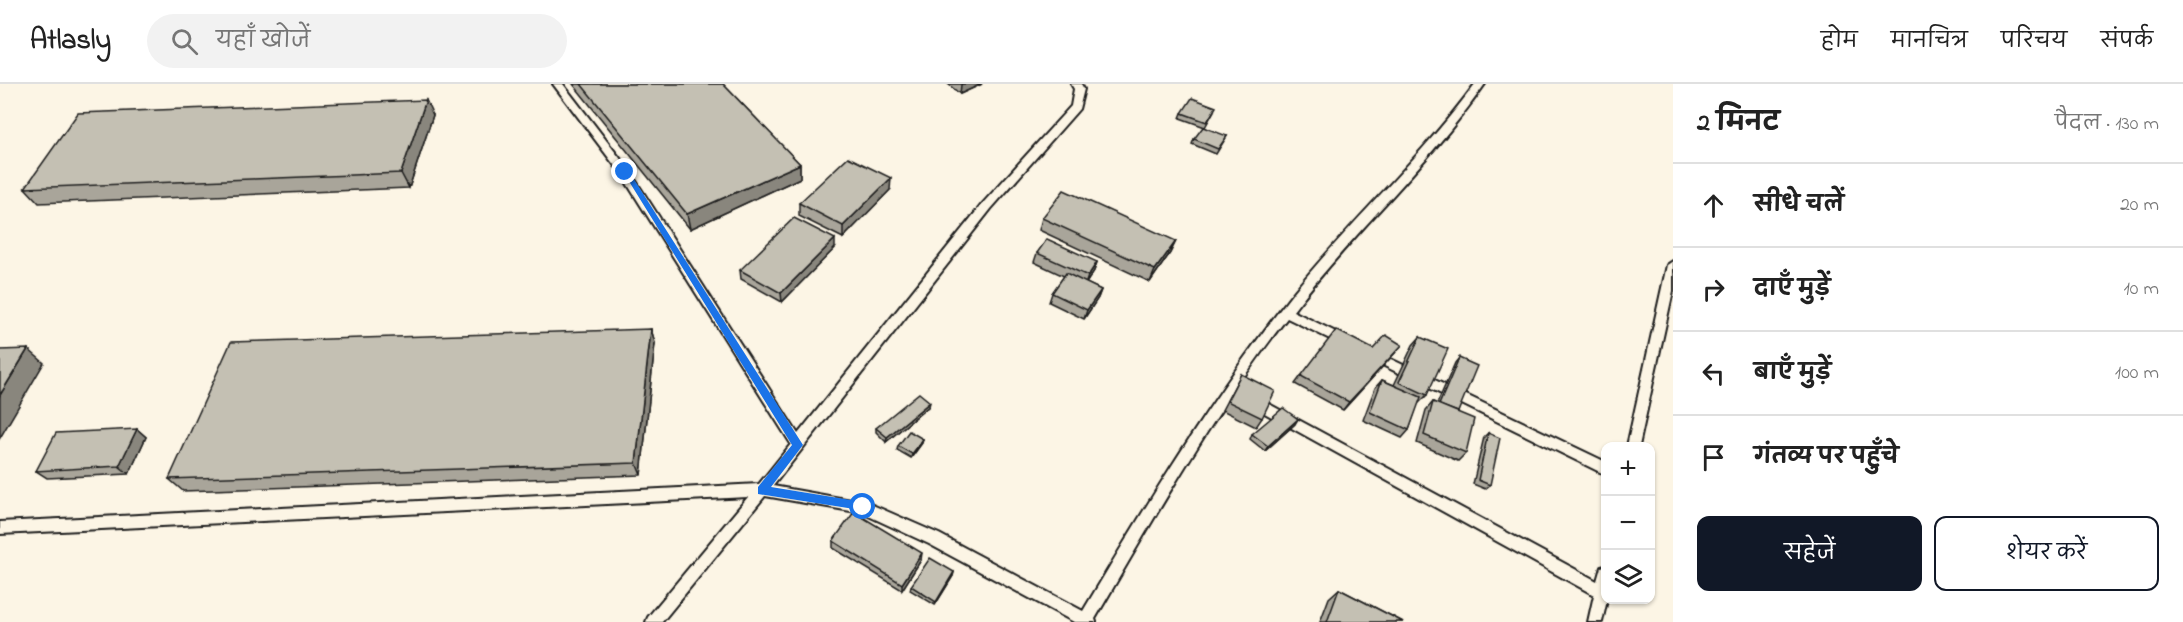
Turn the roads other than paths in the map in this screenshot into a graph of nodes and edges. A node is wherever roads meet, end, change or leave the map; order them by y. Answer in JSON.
{"nodes":[{"id":1,"x":558,"y":84,"type":"edge"},
{"id":2,"x":1076,"y":84,"type":"edge"},
{"id":3,"x":1480,"y":84,"type":"edge"},
{"id":4,"x":1673,"y":265,"type":"edge"},
{"id":5,"x":1285,"y":312,"type":"junction"},
{"id":6,"x":1230,"y":388,"type":"junction"},
{"id":7,"x":1634,"y":442,"type":"edge"},
{"id":8,"x":798,"y":445,"type":"junction"},
{"id":9,"x":1601,"y":468,"type":"edge"},
{"id":10,"x":762,"y":490,"type":"junction"},
{"id":11,"x":0,"y":528,"type":"edge"},
{"id":12,"x":1601,"y":590,"type":"edge"},
{"id":13,"x":1601,"y":595,"type":"edge"},
{"id":14,"x":1088,"y":621,"type":"edge"},
{"id":15,"x":653,"y":622,"type":"edge"},
{"id":16,"x":1594,"y":622,"type":"edge"}],
"edges":[{"from":1,"to":8,"type":"lane"},
{"from":2,"to":8,"type":"lane"},
{"from":3,"to":5,"type":"lane"},
{"from":4,"to":7,"type":"lane"},
{"from":5,"to":6,"type":"lane"},
{"from":5,"to":9,"type":"lane"},
{"from":6,"to":12,"type":"lane"},
{"from":6,"to":14,"type":"lane"},
{"from":8,"to":10,"type":"lane"},
{"from":10,"to":11,"type":"lane"},
{"from":10,"to":14,"type":"lane"},
{"from":10,"to":15,"type":"lane"},
{"from":13,"to":16,"type":"lane"}]}
